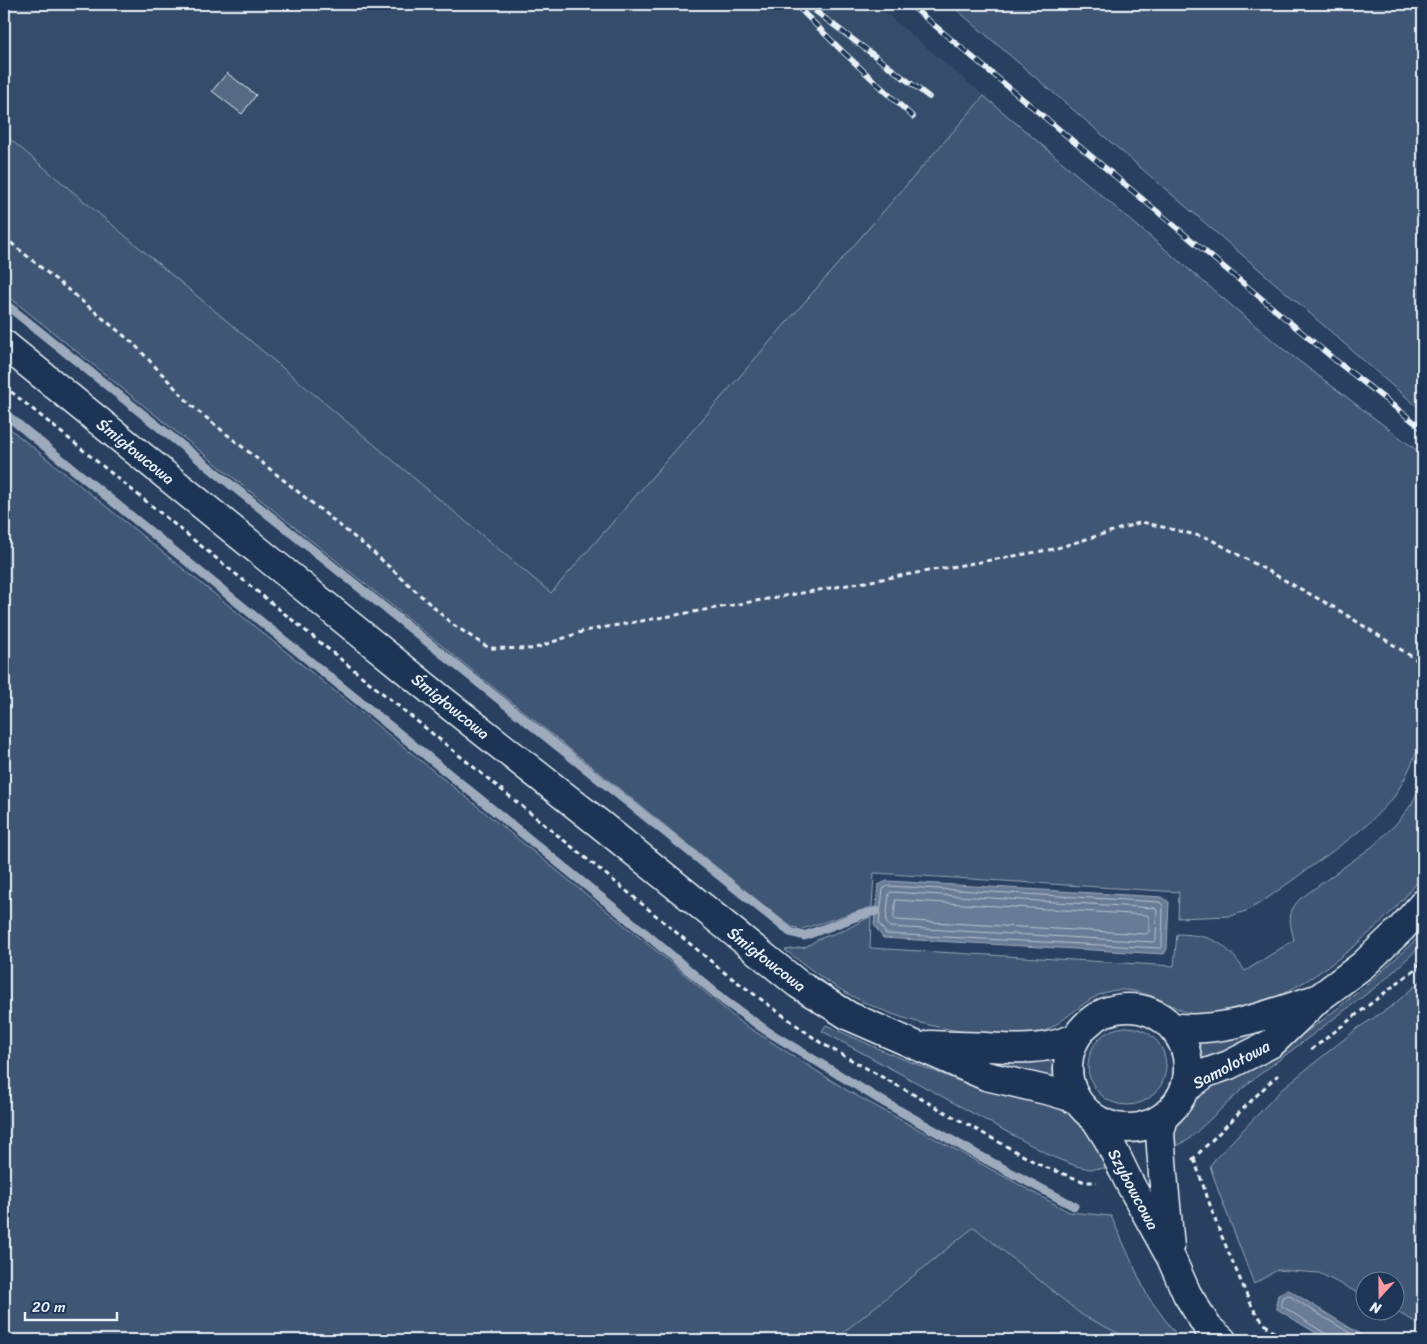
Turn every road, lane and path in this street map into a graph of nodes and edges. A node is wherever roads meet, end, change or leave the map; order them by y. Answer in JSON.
{"nodes":[{"id":1,"x":4,"y":237,"type":"edge"},
{"id":2,"x":4,"y":344,"type":"edge"},
{"id":3,"x":1422,"y":663,"type":"dead end"},
{"id":4,"x":1423,"y":904,"type":"edge"},
{"id":5,"x":1319,"y":998,"type":"junction"},
{"id":6,"x":1173,"y":1027,"type":"junction"},
{"id":7,"x":1075,"y":1038,"type":"junction"},
{"id":8,"x":914,"y":1044,"type":"junction"},
{"id":9,"x":1185,"y":1089,"type":"junction"},
{"id":10,"x":1077,"y":1100,"type":"junction"},
{"id":11,"x":1164,"y":1117,"type":"junction"},
{"id":12,"x":1096,"y":1120,"type":"junction"},
{"id":13,"x":1194,"y":1159,"type":"dead end"},
{"id":14,"x":1171,"y":1258,"type":"junction"},
{"id":15,"x":1222,"y":1340,"type":"edge"},
{"id":16,"x":1282,"y":1340,"type":"edge"}],
"edges":[{"from":1,"to":3,"type":"path"},
{"from":2,"to":8,"type":"street","name":"Śmigłowcowa"},
{"from":4,"to":5,"type":"street","name":"Samolotowa"},
{"from":5,"to":6,"type":"street","name":"Samolotowa"},
{"from":5,"to":9,"type":"street","name":"Samolotowa"},
{"from":6,"to":7,"type":"street"},
{"from":6,"to":9,"type":"street"},
{"from":7,"to":8,"type":"street","name":"Śmigłowcowa"},
{"from":7,"to":10,"type":"street"},
{"from":8,"to":10,"type":"street","name":"Śmigłowcowa"},
{"from":9,"to":11,"type":"street"},
{"from":10,"to":12,"type":"street"},
{"from":11,"to":12,"type":"street"},
{"from":11,"to":14,"type":"street","name":"Szybowcowa"},
{"from":12,"to":14,"type":"street","name":"Szybowcowa"},
{"from":13,"to":16,"type":"path"},
{"from":14,"to":15,"type":"street","name":"Szybowcowa"}]}
